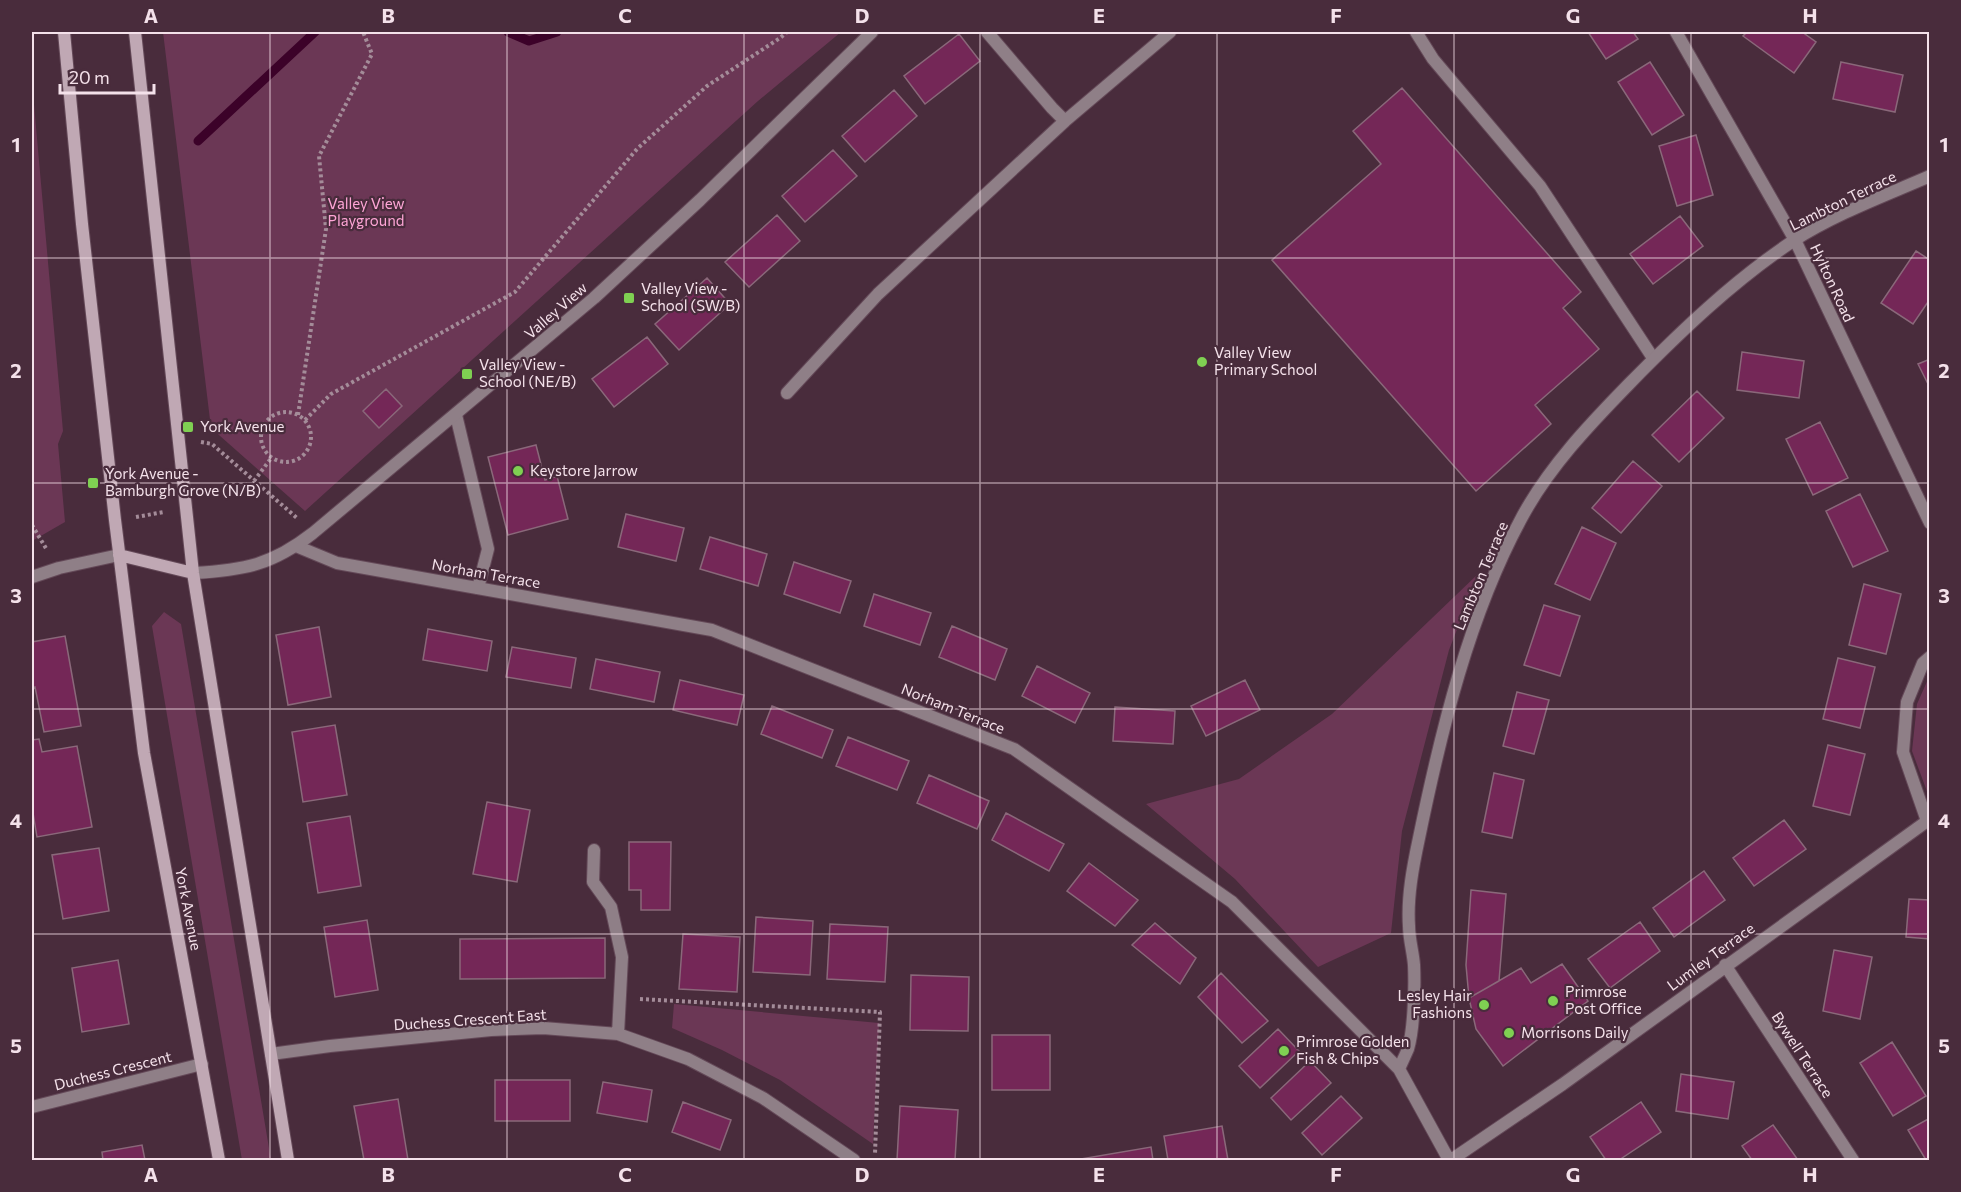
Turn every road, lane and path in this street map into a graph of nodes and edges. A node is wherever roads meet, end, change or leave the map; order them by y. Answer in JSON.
{"nodes":[{"id":1,"x":64,"y":32,"type":"edge"},
{"id":2,"x":135,"y":32,"type":"edge"},
{"id":3,"x":363,"y":32,"type":"edge"},
{"id":4,"x":787,"y":32,"type":"edge"},
{"id":5,"x":872,"y":32,"type":"edge"},
{"id":6,"x":987,"y":32,"type":"edge"},
{"id":7,"x":1170,"y":32,"type":"edge"},
{"id":8,"x":1416,"y":32,"type":"edge"},
{"id":9,"x":1676,"y":32,"type":"edge"},
{"id":10,"x":1065,"y":121,"type":"junction"},
{"id":11,"x":1929,"y":176,"type":"edge"},
{"id":12,"x":1795,"y":240,"type":"junction"},
{"id":13,"x":1653,"y":358,"type":"junction"},
{"id":14,"x":787,"y":393,"type":"dead end"},
{"id":15,"x":298,"y":415,"type":"junction"},
{"id":16,"x":456,"y":415,"type":"junction"},
{"id":17,"x":304,"y":420,"type":"junction"},
{"id":18,"x":178,"y":438,"type":"junction"},
{"id":19,"x":272,"y":457,"type":"junction"},
{"id":20,"x":254,"y":481,"type":"junction"},
{"id":21,"x":186,"y":509,"type":"junction"},
{"id":22,"x":115,"y":520,"type":"junction"},
{"id":23,"x":1929,"y":523,"type":"edge"},
{"id":24,"x":313,"y":533,"type":"junction"},
{"id":25,"x":296,"y":546,"type":"junction"},
{"id":26,"x":118,"y":555,"type":"junction"},
{"id":27,"x":193,"y":573,"type":"junction"},
{"id":28,"x":32,"y":577,"type":"edge"},
{"id":29,"x":478,"y":588,"type":"junction"},
{"id":30,"x":1929,"y":657,"type":"edge"},
{"id":31,"x":1929,"y":821,"type":"edge"},
{"id":32,"x":594,"y":850,"type":"dead end"},
{"id":33,"x":1725,"y":965,"type":"junction"},
{"id":34,"x":620,"y":998,"type":"junction"},
{"id":35,"x":618,"y":1034,"type":"junction"},
{"id":36,"x":271,"y":1054,"type":"junction"},
{"id":37,"x":201,"y":1065,"type":"junction"},
{"id":38,"x":1399,"y":1069,"type":"junction"},
{"id":39,"x":32,"y":1107,"type":"edge"},
{"id":40,"x":219,"y":1161,"type":"edge"},
{"id":41,"x":288,"y":1161,"type":"edge"},
{"id":42,"x":854,"y":1161,"type":"edge"},
{"id":43,"x":875,"y":1161,"type":"edge"},
{"id":44,"x":1450,"y":1161,"type":"edge"},
{"id":45,"x":1853,"y":1161,"type":"edge"}],
"edges":[{"from":1,"to":22,"type":"main road","name":"York Avenue"},
{"from":2,"to":18,"type":"main road"},
{"from":3,"to":15,"type":"path"},
{"from":4,"to":17,"type":"path"},
{"from":5,"to":16,"type":"street","name":"Valley View"},
{"from":6,"to":10,"type":"street"},
{"from":7,"to":10,"type":"street"},
{"from":8,"to":13,"type":"street"},
{"from":9,"to":12,"type":"street","name":"Hylton Road"},
{"from":10,"to":14,"type":"street"},
{"from":11,"to":12,"type":"street","name":"Lambton Terrace"},
{"from":12,"to":13,"type":"street","name":"Lambton Terrace"},
{"from":12,"to":23,"type":"street","name":"Hylton Road"},
{"from":13,"to":38,"type":"street","name":"Lambton Terrace"},
{"from":15,"to":17,"type":"path"},
{"from":15,"to":19,"type":"path"},
{"from":16,"to":24,"type":"street","name":"Valley View"},
{"from":16,"to":29,"type":"street"},
{"from":17,"to":19,"type":"path"},
{"from":18,"to":20,"type":"path"},
{"from":18,"to":21,"type":"main road"},
{"from":19,"to":20,"type":"path"},
{"from":20,"to":24,"type":"path"},
{"from":21,"to":22,"type":"path"},
{"from":21,"to":27,"type":"main road"},
{"from":22,"to":26,"type":"main road","name":"York Avenue"},
{"from":24,"to":25,"type":"street","name":"Valley View"},
{"from":25,"to":27,"type":"street","name":"Valley View"},
{"from":25,"to":29,"type":"street","name":"Norham Terrace"},
{"from":26,"to":27,"type":"main road"},
{"from":26,"to":28,"type":"street"},
{"from":26,"to":37,"type":"main road","name":"York Avenue"},
{"from":27,"to":36,"type":"main road"},
{"from":29,"to":38,"type":"street","name":"Norham Terrace"},
{"from":30,"to":31,"type":"street"},
{"from":31,"to":33,"type":"street","name":"Lumley Terrace"},
{"from":32,"to":34,"type":"street"},
{"from":33,"to":44,"type":"street","name":"Lumley Terrace"},
{"from":33,"to":45,"type":"street","name":"Bywell Terrace"},
{"from":34,"to":35,"type":"street"},
{"from":34,"to":43,"type":"path"},
{"from":35,"to":36,"type":"street","name":"Duchess Crescent East"},
{"from":35,"to":42,"type":"street","name":"Duchess Crescent East"},
{"from":36,"to":41,"type":"main road"},
{"from":37,"to":39,"type":"street","name":"Duchess Crescent"},
{"from":37,"to":40,"type":"main road","name":"York Avenue"},
{"from":38,"to":44,"type":"street","name":"Norham Terrace"}]}
